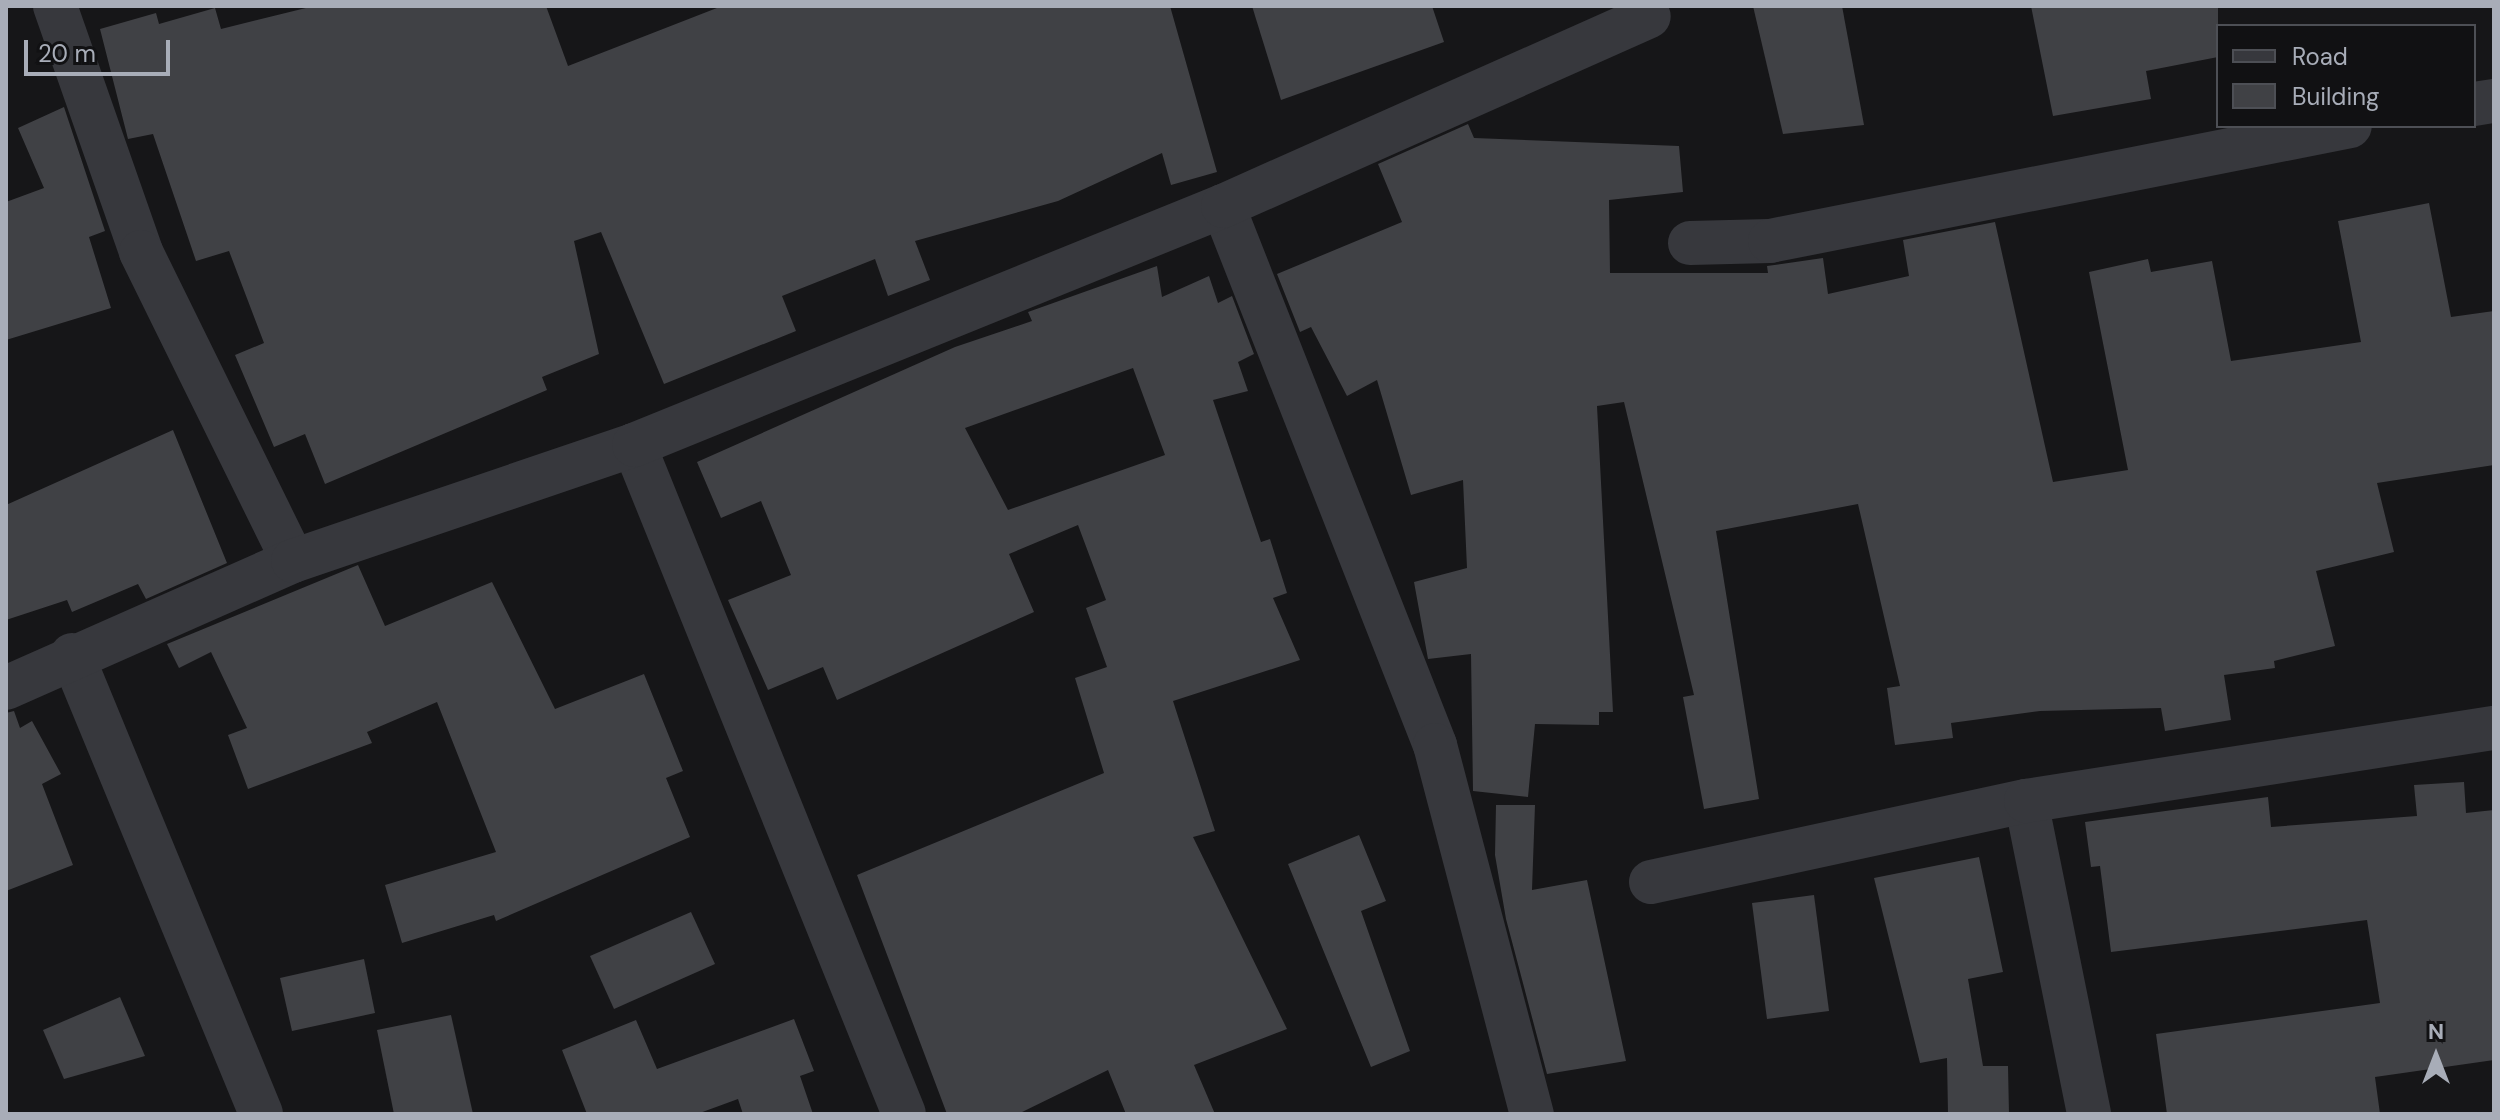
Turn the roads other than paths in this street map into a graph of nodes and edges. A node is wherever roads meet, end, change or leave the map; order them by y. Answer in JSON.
{"nodes":[{"id":1,"x":65,"y":9,"type":"edge"},
{"id":2,"x":1649,"y":16,"type":"dead end"},
{"id":3,"x":2340,"y":128,"type":"edge"},
{"id":4,"x":1223,"y":206,"type":"junction"},
{"id":5,"x":1690,"y":243,"type":"dead end"},
{"id":6,"x":634,"y":445,"type":"junction"},
{"id":7,"x":293,"y":561,"type":"junction"},
{"id":8,"x":72,"y":655,"type":"junction"},
{"id":9,"x":6,"y":688,"type":"edge"},
{"id":10,"x":2494,"y":728,"type":"edge"},
{"id":11,"x":2026,"y":801,"type":"junction"},
{"id":12,"x":1651,"y":882,"type":"dead end"},
{"id":13,"x":261,"y":1114,"type":"edge"},
{"id":14,"x":904,"y":1114,"type":"edge"},
{"id":15,"x":1532,"y":1114,"type":"edge"},
{"id":16,"x":2089,"y":1114,"type":"edge"}],
"edges":[{"from":1,"to":7,"type":"street"},
{"from":2,"to":4,"type":"street"},
{"from":3,"to":5,"type":"street"},
{"from":4,"to":6,"type":"street"},
{"from":4,"to":15,"type":"street"},
{"from":6,"to":7,"type":"street"},
{"from":6,"to":14,"type":"street"},
{"from":7,"to":8,"type":"street"},
{"from":8,"to":9,"type":"street"},
{"from":8,"to":13,"type":"street"},
{"from":10,"to":11,"type":"street"},
{"from":11,"to":12,"type":"street"},
{"from":11,"to":16,"type":"street"}]}
